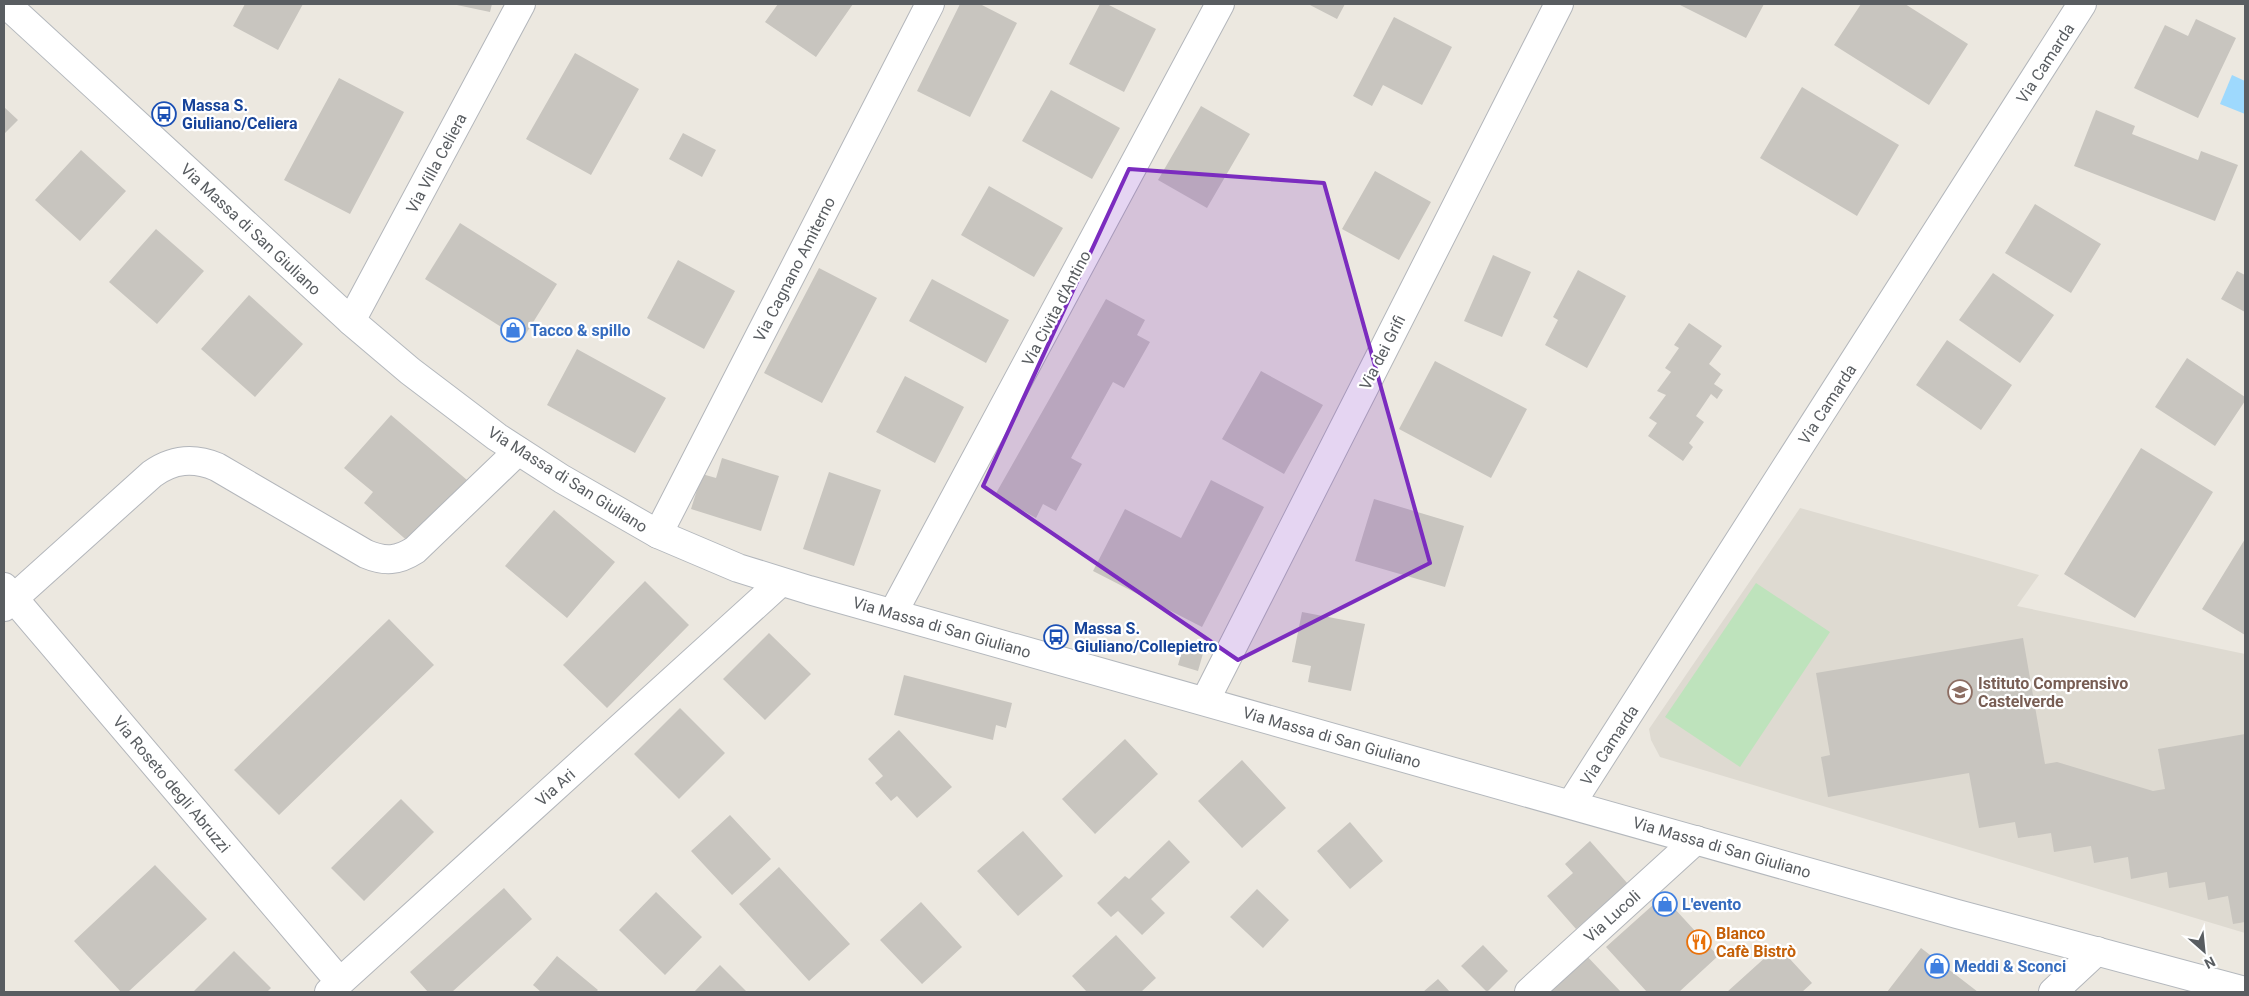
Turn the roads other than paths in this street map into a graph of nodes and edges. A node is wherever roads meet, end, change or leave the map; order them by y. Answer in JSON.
{"nodes":[{"id":1,"x":6,"y":4,"type":"edge"},
{"id":2,"x":521,"y":4,"type":"edge"},
{"id":3,"x":930,"y":4,"type":"edge"},
{"id":4,"x":1220,"y":4,"type":"edge"},
{"id":5,"x":1559,"y":4,"type":"edge"},
{"id":6,"x":2082,"y":4,"type":"edge"},
{"id":7,"x":351,"y":321,"type":"junction"},
{"id":8,"x":518,"y":451,"type":"junction"},
{"id":9,"x":658,"y":534,"type":"junction"},
{"id":10,"x":781,"y":582,"type":"junction"},
{"id":11,"x":7,"y":598,"type":"edge"},
{"id":12,"x":893,"y":613,"type":"junction"},
{"id":13,"x":1205,"y":701,"type":"junction"},
{"id":14,"x":1571,"y":804,"type":"junction"},
{"id":15,"x":1696,"y":840,"type":"junction"},
{"id":16,"x":2097,"y":951,"type":"junction"},
{"id":17,"x":335,"y":987,"type":"edge"},
{"id":18,"x":2245,"y":991,"type":"edge"},
{"id":19,"x":1528,"y":992,"type":"edge"},
{"id":20,"x":2053,"y":992,"type":"edge"}],
"edges":[{"from":1,"to":7,"type":"street","name":"Via Massa di San Giuliano"},
{"from":2,"to":7,"type":"street","name":"Via Villa Celiera"},
{"from":3,"to":9,"type":"street","name":"Via Cagnano Amiterno"},
{"from":4,"to":12,"type":"street","name":"Via Civita d'Antino"},
{"from":5,"to":13,"type":"street","name":"Via dei Grifi"},
{"from":6,"to":14,"type":"street","name":"Via Camarda"},
{"from":7,"to":8,"type":"street","name":"Via Massa di San Giuliano"},
{"from":8,"to":9,"type":"street","name":"Via Massa di San Giuliano"},
{"from":8,"to":11,"type":"street"},
{"from":9,"to":10,"type":"street","name":"Via Massa di San Giuliano"},
{"from":10,"to":12,"type":"street","name":"Via Massa di San Giuliano"},
{"from":10,"to":17,"type":"street","name":"Via Ari"},
{"from":11,"to":17,"type":"street","name":"Via Roseto degli Abruzzi"},
{"from":12,"to":13,"type":"street","name":"Via Massa di San Giuliano"},
{"from":13,"to":14,"type":"street","name":"Via Massa di San Giuliano"},
{"from":14,"to":15,"type":"street","name":"Via Massa di San Giuliano"},
{"from":15,"to":16,"type":"street","name":"Via Massa di San Giuliano"},
{"from":15,"to":19,"type":"street","name":"Via Lucoli"},
{"from":16,"to":18,"type":"street","name":"Via Massa di San Giuliano"},
{"from":16,"to":20,"type":"street"}]}
